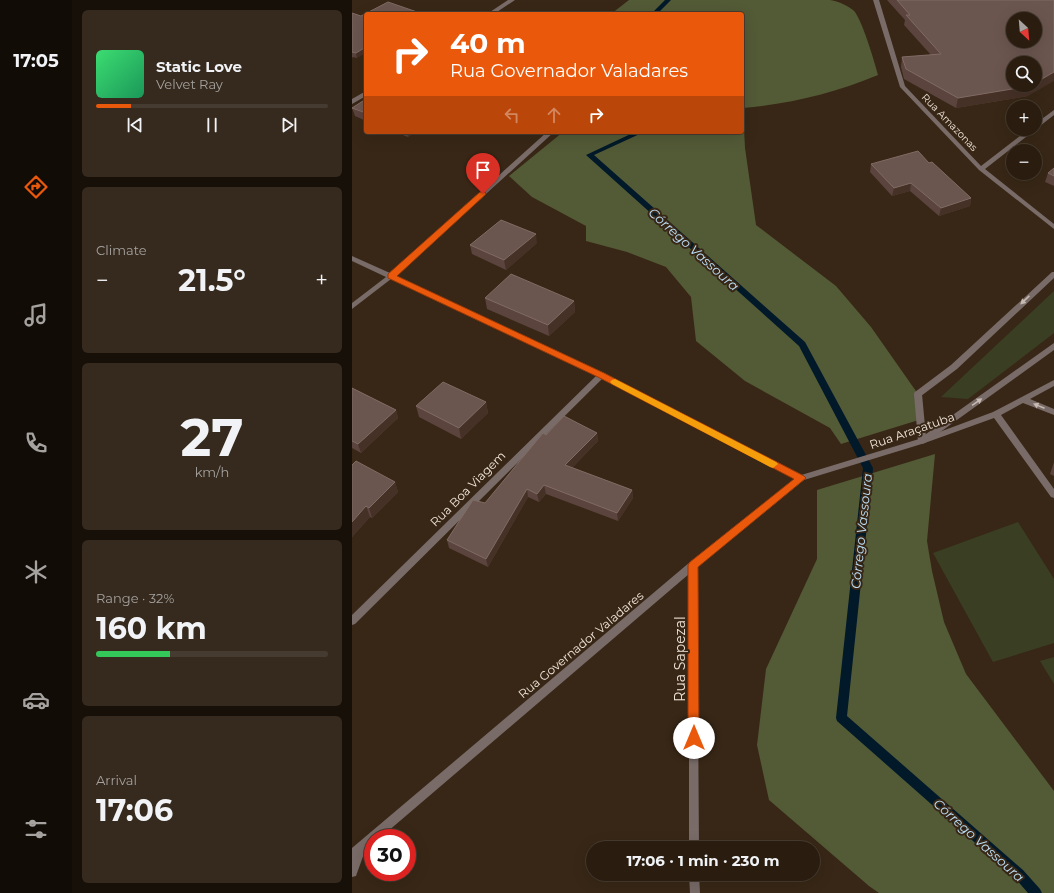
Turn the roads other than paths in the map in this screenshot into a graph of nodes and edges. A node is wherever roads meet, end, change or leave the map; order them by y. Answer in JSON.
{"nodes":[{"id":1,"x":512,"y":0,"type":"edge"},
{"id":2,"x":876,"y":0,"type":"edge"},
{"id":3,"x":493,"y":12,"type":"edge"},
{"id":4,"x":364,"y":94,"type":"edge"},
{"id":5,"x":352,"y":102,"type":"edge"},
{"id":6,"x":1054,"y":112,"type":"edge"},
{"id":7,"x":1042,"y":122,"type":"edge"},
{"id":8,"x":549,"y":134,"type":"edge"},
{"id":9,"x":1024,"y":136,"type":"edge"},
{"id":10,"x":981,"y":169,"type":"junction"},
{"id":11,"x":1054,"y":227,"type":"edge"},
{"id":12,"x":352,"y":258,"type":"edge"},
{"id":13,"x":1054,"y":274,"type":"edge"},
{"id":14,"x":391,"y":276,"type":"junction"},
{"id":15,"x":352,"y":307,"type":"edge"},
{"id":16,"x":1054,"y":346,"type":"edge"},
{"id":17,"x":601,"y":375,"type":"junction"},
{"id":18,"x":1054,"y":383,"type":"edge"},
{"id":19,"x":1024,"y":400,"type":"junction"},
{"id":20,"x":1054,"y":412,"type":"edge"},
{"id":21,"x":996,"y":414,"type":"junction"},
{"id":22,"x":922,"y":441,"type":"junction"},
{"id":23,"x":836,"y":469,"type":"joint"},
{"id":24,"x":801,"y":478,"type":"junction"},
{"id":25,"x":1054,"y":495,"type":"edge"},
{"id":26,"x":693,"y":565,"type":"junction"},
{"id":27,"x":352,"y":621,"type":"edge"},
{"id":28,"x":694,"y":841,"type":"edge"},
{"id":29,"x":362,"y":848,"type":"junction"},
{"id":30,"x":352,"y":855,"type":"edge"},
{"id":31,"x":352,"y":872,"type":"edge"},
{"id":32,"x":694,"y":881,"type":"edge"},
{"id":33,"x":694,"y":893,"type":"edge"}],
"edges":[{"from":1,"to":3,"type":"street"},
{"from":2,"to":10,"type":"street","name":"Rua Amazonas"},
{"from":4,"to":5,"type":"street"},
{"from":6,"to":7,"type":"street"},
{"from":8,"to":14,"type":"street"},
{"from":9,"to":10,"type":"street"},
{"from":10,"to":11,"type":"street","name":"Rua Amazonas"},
{"from":12,"to":14,"type":"street"},
{"from":13,"to":22,"type":"street","one_way":true},
{"from":14,"to":15,"type":"street"},
{"from":14,"to":17,"type":"street"},
{"from":22,"to":16,"type":"street","one_way":true},
{"from":17,"to":24,"type":"street"},
{"from":17,"to":27,"type":"street","name":"Rua Boa Viagem"},
{"from":18,"to":19,"type":"street","name":"Rua Araçatuba"},
{"from":20,"to":19,"type":"street","one_way":true},
{"from":19,"to":21,"type":"street","name":"Rua Araçatuba"},
{"from":21,"to":22,"type":"street","name":"Rua Araçatuba"},
{"from":21,"to":25,"type":"street"},
{"from":22,"to":23,"type":"street","name":"Rua Araçatuba"},
{"from":23,"to":24,"type":"street","name":"Rua Governador Valadares"},
{"from":24,"to":26,"type":"street","name":"Rua Governador Valadares"},
{"from":26,"to":28,"type":"street","name":"Rua Sapezal"},
{"from":26,"to":29,"type":"street","name":"Rua Governador Valadares"},
{"from":29,"to":30,"type":"street","name":"Rua Governador Valadares"},
{"from":29,"to":31,"type":"street"},
{"from":32,"to":33,"type":"street"}]}
